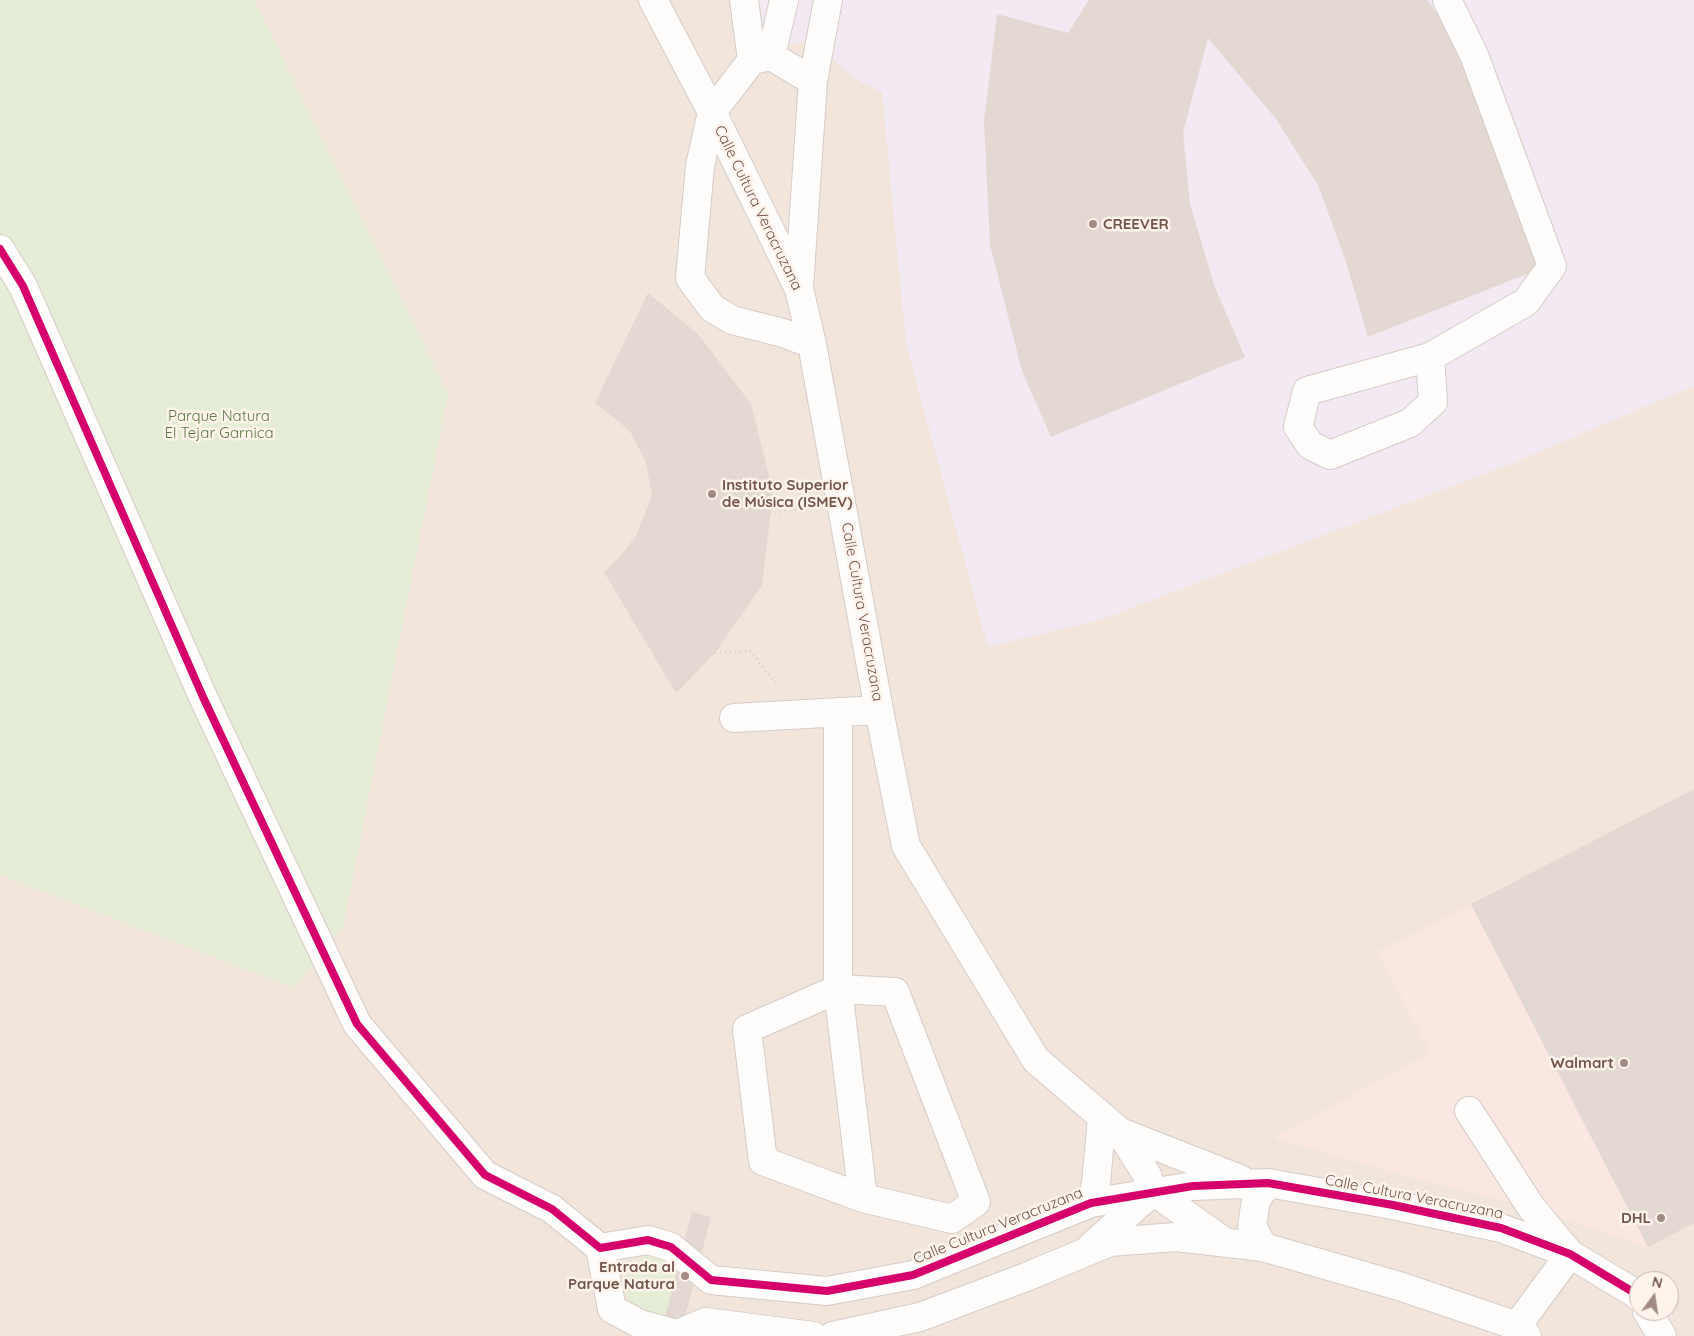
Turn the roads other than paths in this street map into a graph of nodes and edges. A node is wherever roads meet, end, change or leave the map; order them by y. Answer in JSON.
{"nodes":[{"id":1,"x":744,"y":0,"type":"edge"},
{"id":2,"x":784,"y":0,"type":"edge"},
{"id":3,"x":828,"y":0,"type":"edge"},
{"id":4,"x":1447,"y":0,"type":"edge"},
{"id":5,"x":657,"y":8,"type":"edge"},
{"id":6,"x":762,"y":58,"type":"junction"},
{"id":7,"x":813,"y":81,"type":"junction"},
{"id":8,"x":712,"y":112,"type":"junction"},
{"id":9,"x":0,"y":249,"type":"edge"},
{"id":10,"x":799,"y":289,"type":"junction"},
{"id":11,"x":812,"y":344,"type":"junction"},
{"id":12,"x":1430,"y":357,"type":"junction"},
{"id":13,"x":879,"y":710,"type":"junction"},
{"id":14,"x":838,"y":712,"type":"junction"},
{"id":15,"x":734,"y":718,"type":"dead end"},
{"id":16,"x":838,"y":989,"type":"junction"},
{"id":17,"x":1469,"y":1111,"type":"dead end"},
{"id":18,"x":1111,"y":1125,"type":"junction"},
{"id":19,"x":1258,"y":1182,"type":"junction"},
{"id":20,"x":1153,"y":1192,"type":"junction"},
{"id":21,"x":863,"y":1198,"type":"junction"},
{"id":22,"x":1091,"y":1203,"type":"junction"},
{"id":23,"x":1226,"y":1243,"type":"junction"},
{"id":24,"x":1263,"y":1247,"type":"junction"},
{"id":25,"x":600,"y":1248,"type":"junction"},
{"id":26,"x":1084,"y":1253,"type":"junction"},
{"id":27,"x":1570,"y":1254,"type":"junction"},
{"id":28,"x":711,"y":1280,"type":"junction"},
{"id":29,"x":1629,"y":1290,"type":"edge"},
{"id":30,"x":1654,"y":1321,"type":"edge"},
{"id":31,"x":706,"y":1322,"type":"junction"},
{"id":32,"x":1522,"y":1331,"type":"edge"},
{"id":33,"x":813,"y":1336,"type":"edge"},
{"id":34,"x":833,"y":1336,"type":"edge"},
{"id":35,"x":1662,"y":1336,"type":"edge"}],
"edges":[{"from":1,"to":6,"type":"street"},
{"from":2,"to":6,"type":"street"},
{"from":3,"to":7,"type":"street"},
{"from":4,"to":12,"type":"street"},
{"from":5,"to":8,"type":"street","name":"Calle Cultura Veracruzana"},
{"from":6,"to":7,"type":"street"},
{"from":6,"to":8,"type":"street"},
{"from":7,"to":10,"type":"street"},
{"from":8,"to":10,"type":"street","name":"Calle Cultura Veracruzana"},
{"from":8,"to":11,"type":"street"},
{"from":9,"to":25,"type":"street"},
{"from":10,"to":11,"type":"street","name":"Calle Cultura Veracruzana"},
{"from":11,"to":13,"type":"street","name":"Calle Cultura Veracruzana"},
{"from":12,"to":12,"type":"street"},
{"from":13,"to":14,"type":"street"},
{"from":13,"to":18,"type":"street","name":"Calle Cultura Veracruzana"},
{"from":14,"to":15,"type":"street"},
{"from":14,"to":16,"type":"street"},
{"from":16,"to":21,"type":"street"},
{"from":16,"to":21,"type":"street"},
{"from":16,"to":21,"type":"street"},
{"from":17,"to":27,"type":"street"},
{"from":18,"to":19,"type":"street","name":"Calle Cultura Veracruzana"},
{"from":18,"to":20,"type":"street"},
{"from":18,"to":22,"type":"street"},
{"from":19,"to":20,"type":"street","name":"Calle Cultura Veracruzana"},
{"from":19,"to":24,"type":"street"},
{"from":19,"to":27,"type":"street","name":"Calle Cultura Veracruzana"},
{"from":20,"to":22,"type":"street","name":"Calle Cultura Veracruzana"},
{"from":20,"to":23,"type":"street"},
{"from":20,"to":26,"type":"street"},
{"from":22,"to":28,"type":"street","name":"Calle Cultura Veracruzana"},
{"from":23,"to":24,"type":"street"},
{"from":23,"to":26,"type":"street"},
{"from":24,"to":32,"type":"street"},
{"from":25,"to":28,"type":"street"},
{"from":25,"to":31,"type":"street"},
{"from":26,"to":34,"type":"street"},
{"from":27,"to":29,"type":"street","name":"Calle Cultura Veracruzana"},
{"from":27,"to":32,"type":"street"},
{"from":28,"to":31,"type":"street"},
{"from":30,"to":35,"type":"street"},
{"from":31,"to":33,"type":"street"}]}
